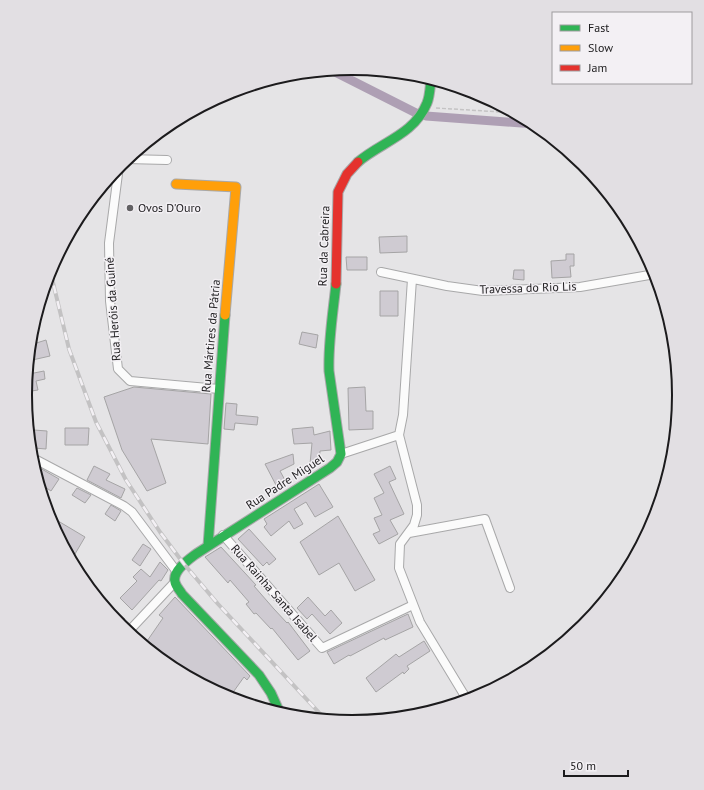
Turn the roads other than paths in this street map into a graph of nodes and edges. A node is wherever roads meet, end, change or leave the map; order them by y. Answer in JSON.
{"nodes":[{"id":1,"x":431,"y":85,"type":"edge"},
{"id":2,"x":136,"y":159,"type":"edge"},
{"id":3,"x":167,"y":160,"type":"dead end"},
{"id":4,"x":118,"y":177,"type":"edge"},
{"id":5,"x":176,"y":184,"type":"dead end"},
{"id":6,"x":381,"y":272,"type":"dead end"},
{"id":7,"x":649,"y":275,"type":"edge"},
{"id":8,"x":412,"y":279,"type":"junction"},
{"id":9,"x":219,"y":389,"type":"junction"},
{"id":10,"x":399,"y":435,"type":"junction"},
{"id":11,"x":342,"y":454,"type":"junction"},
{"id":12,"x":39,"y":461,"type":"edge"},
{"id":13,"x":408,"y":533,"type":"junction"},
{"id":14,"x":224,"y":535,"type":"junction"},
{"id":15,"x":208,"y":546,"type":"junction"},
{"id":16,"x":177,"y":572,"type":"junction"},
{"id":17,"x":175,"y":582,"type":"junction"},
{"id":18,"x":510,"y":588,"type":"dead end"},
{"id":19,"x":413,"y":605,"type":"junction"},
{"id":20,"x":132,"y":627,"type":"edge"},
{"id":21,"x":464,"y":695,"type":"edge"},
{"id":22,"x":277,"y":706,"type":"edge"}],
"edges":[{"from":1,"to":11,"type":"main road","name":"Rua da Cabreira"},
{"from":2,"to":3,"type":"street"},
{"from":4,"to":9,"type":"street","name":"Rua Heróis da Guiné"},
{"from":5,"to":9,"type":"main road","name":"Rua Mártires da Pátria"},
{"from":6,"to":8,"type":"street","name":"Travessa do Rio Lis"},
{"from":7,"to":8,"type":"street","name":"Travessa do Rio Lis"},
{"from":8,"to":10,"type":"street"},
{"from":9,"to":15,"type":"main road","name":"Rua Mártires da Pátria"},
{"from":10,"to":11,"type":"street","name":"Rua Padre Miguel"},
{"from":10,"to":13,"type":"street"},
{"from":11,"to":14,"type":"main road","name":"Rua Padre Miguel"},
{"from":12,"to":16,"type":"street"},
{"from":13,"to":18,"type":"street"},
{"from":13,"to":19,"type":"street"},
{"from":14,"to":15,"type":"main road","name":"Rua Padre Miguel"},
{"from":14,"to":19,"type":"street","name":"Rua Rainha Santa Isabel"},
{"from":15,"to":16,"type":"main road","name":"Rua Padre Miguel"},
{"from":16,"to":17,"type":"main road"},
{"from":17,"to":20,"type":"street"},
{"from":17,"to":22,"type":"main road"},
{"from":19,"to":21,"type":"street"}]}
